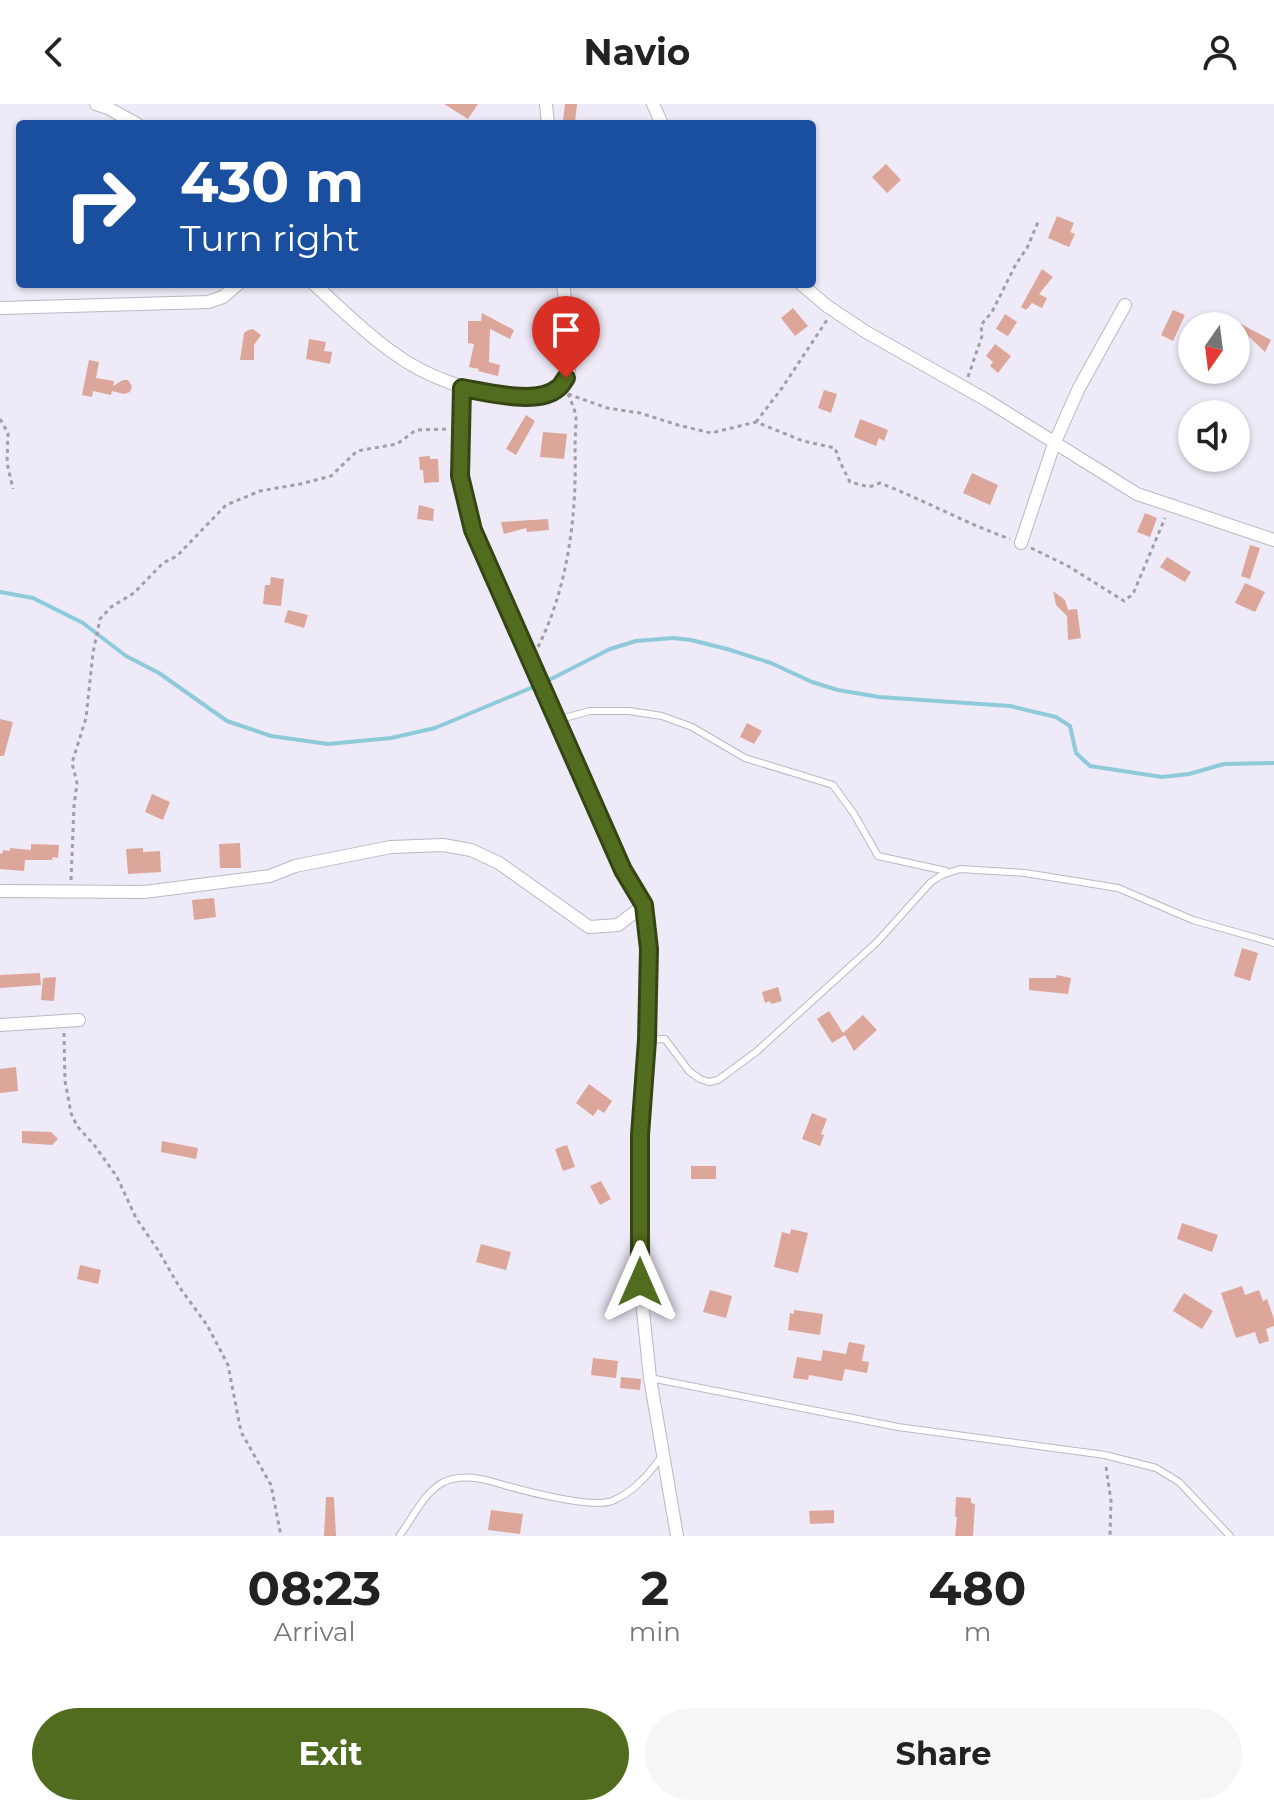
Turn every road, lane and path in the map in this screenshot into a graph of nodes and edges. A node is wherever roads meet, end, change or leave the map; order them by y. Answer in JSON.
{"nodes":[{"id":1,"x":104,"y":105,"type":"edge"},
{"id":2,"x":130,"y":120,"type":"edge"},
{"id":3,"x":1038,"y":222,"type":"dead end"},
{"id":4,"x":233,"y":288,"type":"edge"},
{"id":5,"x":319,"y":288,"type":"edge"},
{"id":6,"x":564,"y":288,"type":"edge"},
{"id":7,"x":806,"y":288,"type":"edge"},
{"id":8,"x":1125,"y":305,"type":"dead end"},
{"id":9,"x":0,"y":308,"type":"edge"},
{"id":10,"x":834,"y":311,"type":"junction"},
{"id":11,"x":462,"y":388,"type":"junction"},
{"id":12,"x":966,"y":389,"type":"junction"},
{"id":13,"x":563,"y":392,"type":"junction"},
{"id":14,"x":0,"y":419,"type":"edge"},
{"id":15,"x":756,"y":422,"type":"junction"},
{"id":16,"x":461,"y":428,"type":"junction"},
{"id":17,"x":1054,"y":444,"type":"junction"},
{"id":18,"x":13,"y":489,"type":"dead end"},
{"id":19,"x":1171,"y":506,"type":"junction"},
{"id":20,"x":1274,"y":540,"type":"edge"},
{"id":21,"x":1021,"y":543,"type":"junction"},
{"id":22,"x":531,"y":659,"type":"junction"},
{"id":23,"x":555,"y":714,"type":"junction"},
{"id":24,"x":950,"y":872,"type":"junction"},
{"id":25,"x":0,"y":891,"type":"edge"},
{"id":26,"x":70,"y":892,"type":"junction"},
{"id":27,"x":644,"y":905,"type":"junction"},
{"id":28,"x":1274,"y":943,"type":"edge"},
{"id":29,"x":79,"y":1020,"type":"dead end"},
{"id":30,"x":64,"y":1021,"type":"junction"},
{"id":31,"x":0,"y":1025,"type":"edge"},
{"id":32,"x":647,"y":1040,"type":"junction"},
{"id":33,"x":650,"y":1378,"type":"junction"},
{"id":34,"x":664,"y":1454,"type":"junction"},
{"id":35,"x":1105,"y":1455,"type":"junction"},
{"id":36,"x":400,"y":1535,"type":"edge"},
{"id":37,"x":281,"y":1536,"type":"edge"},
{"id":38,"x":677,"y":1536,"type":"edge"},
{"id":39,"x":1110,"y":1536,"type":"edge"},
{"id":40,"x":1230,"y":1536,"type":"edge"}],
"edges":[{"from":1,"to":2,"type":"street"},
{"from":3,"to":12,"type":"path"},
{"from":4,"to":9,"type":"street"},
{"from":5,"to":11,"type":"street"},
{"from":6,"to":13,"type":"street"},
{"from":7,"to":10,"type":"street"},
{"from":8,"to":17,"type":"street"},
{"from":10,"to":12,"type":"street"},
{"from":10,"to":15,"type":"path"},
{"from":11,"to":13,"type":"street"},
{"from":11,"to":16,"type":"street"},
{"from":12,"to":17,"type":"street"},
{"from":13,"to":15,"type":"path"},
{"from":13,"to":22,"type":"path"},
{"from":14,"to":18,"type":"path"},
{"from":15,"to":21,"type":"path"},
{"from":16,"to":22,"type":"street"},
{"from":16,"to":26,"type":"path"},
{"from":17,"to":19,"type":"street"},
{"from":17,"to":21,"type":"street"},
{"from":19,"to":20,"type":"street"},
{"from":19,"to":21,"type":"path"},
{"from":22,"to":23,"type":"street"},
{"from":23,"to":24,"type":"lane"},
{"from":23,"to":27,"type":"street"},
{"from":24,"to":28,"type":"lane"},
{"from":24,"to":32,"type":"lane"},
{"from":25,"to":26,"type":"street"},
{"from":26,"to":27,"type":"street"},
{"from":27,"to":32,"type":"street"},
{"from":29,"to":30,"type":"street"},
{"from":30,"to":31,"type":"street"},
{"from":30,"to":37,"type":"path"},
{"from":32,"to":33,"type":"street"},
{"from":33,"to":34,"type":"street"},
{"from":33,"to":35,"type":"lane"},
{"from":34,"to":36,"type":"lane"},
{"from":34,"to":38,"type":"street"},
{"from":35,"to":39,"type":"path"},
{"from":35,"to":40,"type":"lane"}]}
